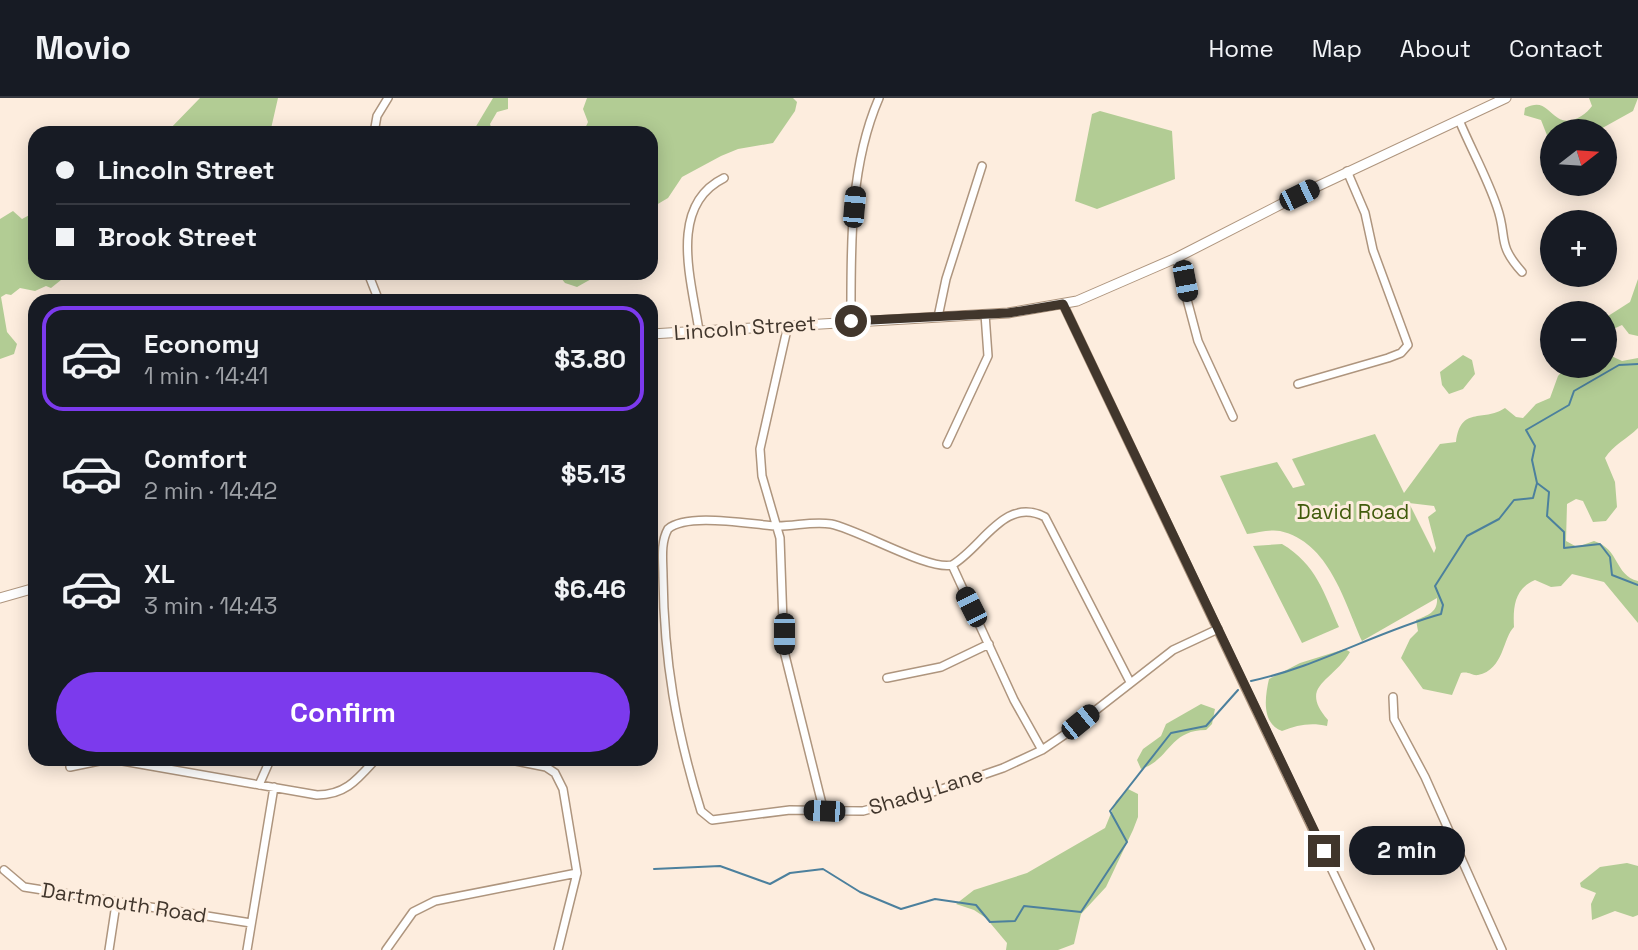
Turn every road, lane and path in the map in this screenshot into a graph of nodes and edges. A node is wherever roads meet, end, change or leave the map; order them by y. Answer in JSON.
{"nodes":[{"id":1,"x":388,"y":98,"type":"edge"},
{"id":2,"x":879,"y":98,"type":"edge"},
{"id":3,"x":1506,"y":98,"type":"edge"},
{"id":4,"x":1459,"y":120,"type":"junction"},
{"id":5,"x":375,"y":126,"type":"edge"},
{"id":6,"x":982,"y":166,"type":"dead end"},
{"id":7,"x":1347,"y":171,"type":"junction"},
{"id":8,"x":724,"y":178,"type":"dead end"},
{"id":9,"x":1176,"y":258,"type":"junction"},
{"id":10,"x":1522,"y":272,"type":"dead end"},
{"id":11,"x":1063,"y":304,"type":"junction"},
{"id":12,"x":985,"y":314,"type":"junction"},
{"id":13,"x":938,"y":317,"type":"junction"},
{"id":14,"x":851,"y":321,"type":"junction"},
{"id":15,"x":788,"y":325,"type":"junction"},
{"id":16,"x":699,"y":331,"type":"junction"},
{"id":17,"x":658,"y":334,"type":"edge"},
{"id":18,"x":1298,"y":384,"type":"dead end"},
{"id":19,"x":1233,"y":416,"type":"dead end"},
{"id":20,"x":947,"y":444,"type":"dead end"},
{"id":21,"x":778,"y":526,"type":"junction"},
{"id":22,"x":952,"y":565,"type":"junction"},
{"id":23,"x":28,"y":590,"type":"edge"},
{"id":24,"x":0,"y":597,"type":"edge"},
{"id":25,"x":1218,"y":629,"type":"junction"},
{"id":26,"x":989,"y":644,"type":"junction"},
{"id":27,"x":887,"y":678,"type":"dead end"},
{"id":28,"x":1130,"y":682,"type":"junction"},
{"id":29,"x":1393,"y":697,"type":"dead end"},
{"id":30,"x":1042,"y":750,"type":"junction"},
{"id":31,"x":75,"y":766,"type":"edge"},
{"id":32,"x":151,"y":766,"type":"edge"},
{"id":33,"x":267,"y":766,"type":"edge"},
{"id":34,"x":369,"y":766,"type":"edge"},
{"id":35,"x":541,"y":766,"type":"edge"},
{"id":36,"x":70,"y":767,"type":"dead end"},
{"id":37,"x":259,"y":785,"type":"junction"},
{"id":38,"x":274,"y":788,"type":"junction"},
{"id":39,"x":824,"y":811,"type":"junction"},
{"id":40,"x":4,"y":870,"type":"dead end"},
{"id":41,"x":578,"y":873,"type":"junction"},
{"id":42,"x":116,"y":904,"type":"junction"},
{"id":43,"x":251,"y":923,"type":"junction"},
{"id":44,"x":108,"y":950,"type":"edge"},
{"id":45,"x":247,"y":950,"type":"edge"},
{"id":46,"x":386,"y":950,"type":"edge"},
{"id":47,"x":558,"y":950,"type":"edge"},
{"id":48,"x":1370,"y":950,"type":"edge"},
{"id":49,"x":1502,"y":950,"type":"edge"}],
"edges":[{"from":1,"to":5,"type":"street"},
{"from":2,"to":14,"type":"street"},
{"from":3,"to":4,"type":"main road","name":"Lincoln Street"},
{"from":4,"to":7,"type":"main road","name":"Lincoln Street"},
{"from":4,"to":10,"type":"street"},
{"from":6,"to":13,"type":"street"},
{"from":7,"to":9,"type":"main road","name":"Lincoln Street"},
{"from":7,"to":18,"type":"street"},
{"from":8,"to":16,"type":"street"},
{"from":9,"to":11,"type":"main road","name":"Lincoln Street"},
{"from":9,"to":19,"type":"street"},
{"from":11,"to":12,"type":"main road","name":"Lincoln Street"},
{"from":11,"to":25,"type":"street"},
{"from":12,"to":13,"type":"main road","name":"Lincoln Street"},
{"from":12,"to":20,"type":"street"},
{"from":13,"to":14,"type":"main road","name":"Lincoln Street"},
{"from":14,"to":15,"type":"main road","name":"Lincoln Street"},
{"from":15,"to":16,"type":"main road","name":"Lincoln Street"},
{"from":15,"to":21,"type":"street"},
{"from":16,"to":17,"type":"main road","name":"Lincoln Street"},
{"from":21,"to":22,"type":"street"},
{"from":21,"to":39,"type":"street"},
{"from":21,"to":39,"type":"street","name":"Shady Lane"},
{"from":22,"to":26,"type":"street"},
{"from":22,"to":28,"type":"street"},
{"from":23,"to":24,"type":"main road"},
{"from":25,"to":28,"type":"street","name":"Shady Lane"},
{"from":25,"to":48,"type":"street"},
{"from":26,"to":27,"type":"street"},
{"from":26,"to":30,"type":"street"},
{"from":28,"to":30,"type":"street","name":"Shady Lane"},
{"from":29,"to":49,"type":"street"},
{"from":30,"to":39,"type":"street","name":"Shady Lane"},
{"from":31,"to":36,"type":"street"},
{"from":32,"to":37,"type":"street"},
{"from":33,"to":37,"type":"street"},
{"from":34,"to":38,"type":"street"},
{"from":35,"to":41,"type":"street"},
{"from":37,"to":38,"type":"street"},
{"from":38,"to":43,"type":"street"},
{"from":40,"to":42,"type":"street","name":"Dartmouth Road"},
{"from":41,"to":46,"type":"street"},
{"from":41,"to":47,"type":"street"},
{"from":42,"to":43,"type":"street","name":"Dartmouth Road"},
{"from":42,"to":44,"type":"street"},
{"from":43,"to":45,"type":"street"}]}
